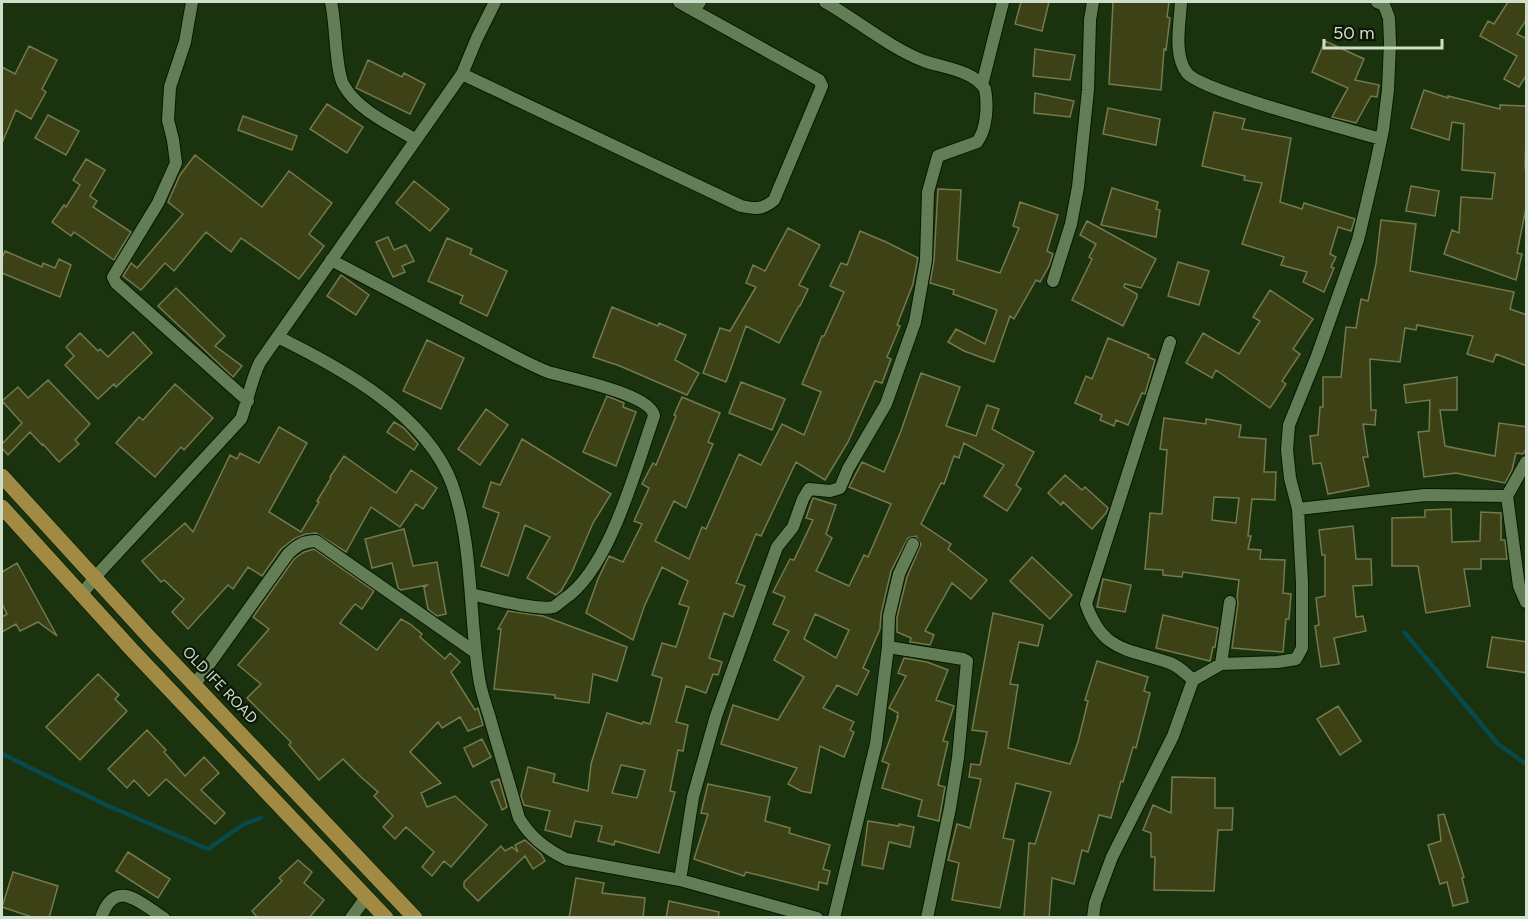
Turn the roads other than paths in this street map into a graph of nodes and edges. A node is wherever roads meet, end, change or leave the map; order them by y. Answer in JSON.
{"nodes":[{"id":1,"x":192,"y":2,"type":"edge"},
{"id":2,"x":331,"y":2,"type":"edge"},
{"id":3,"x":495,"y":2,"type":"edge"},
{"id":4,"x":679,"y":2,"type":"edge"},
{"id":5,"x":825,"y":2,"type":"edge"},
{"id":6,"x":1003,"y":2,"type":"edge"},
{"id":7,"x":1093,"y":2,"type":"edge"},
{"id":8,"x":1181,"y":2,"type":"edge"},
{"id":9,"x":1377,"y":2,"type":"edge"},
{"id":10,"x":696,"y":6,"type":"edge"},
{"id":11,"x":462,"y":74,"type":"junction"},
{"id":12,"x":982,"y":85,"type":"junction"},
{"id":13,"x":1381,"y":139,"type":"junction"},
{"id":14,"x":416,"y":140,"type":"junction"},
{"id":15,"x":331,"y":260,"type":"junction"},
{"id":16,"x":1053,"y":281,"type":"dead end"},
{"id":17,"x":278,"y":337,"type":"junction"},
{"id":18,"x":1170,"y":342,"type":"dead end"},
{"id":19,"x":248,"y":401,"type":"junction"},
{"id":20,"x":1527,"y":462,"type":"edge"},
{"id":21,"x":2,"y":476,"type":"edge"},
{"id":22,"x":1508,"y":496,"type":"junction"},
{"id":23,"x":2,"y":507,"type":"edge"},
{"id":24,"x":1298,"y":509,"type":"junction"},
{"id":25,"x":913,"y":544,"type":"dead end"},
{"id":26,"x":96,"y":576,"type":"junction"},
{"id":27,"x":82,"y":594,"type":"junction"},
{"id":28,"x":471,"y":594,"type":"junction"},
{"id":29,"x":1230,"y":602,"type":"dead end"},
{"id":30,"x":1527,"y":602,"type":"edge"},
{"id":31,"x":888,"y":647,"type":"junction"},
{"id":32,"x":475,"y":652,"type":"junction"},
{"id":33,"x":1221,"y":664,"type":"junction"},
{"id":34,"x":1193,"y":680,"type":"junction"},
{"id":35,"x":195,"y":684,"type":"junction"},
{"id":36,"x":680,"y":880,"type":"junction"},
{"id":37,"x":367,"y":896,"type":"junction"},
{"id":38,"x":101,"y":918,"type":"edge"},
{"id":39,"x":164,"y":918,"type":"edge"},
{"id":40,"x":351,"y":918,"type":"edge"},
{"id":41,"x":387,"y":918,"type":"edge"},
{"id":42,"x":415,"y":918,"type":"edge"},
{"id":43,"x":818,"y":918,"type":"edge"},
{"id":44,"x":834,"y":918,"type":"edge"},
{"id":45,"x":927,"y":918,"type":"edge"},
{"id":46,"x":1093,"y":918,"type":"edge"}],
"edges":[{"from":1,"to":19,"type":"street"},
{"from":2,"to":14,"type":"street"},
{"from":3,"to":11,"type":"street"},
{"from":4,"to":10,"type":"street"},
{"from":5,"to":12,"type":"street"},
{"from":6,"to":12,"type":"street"},
{"from":7,"to":16,"type":"street"},
{"from":8,"to":13,"type":"street"},
{"from":9,"to":13,"type":"street"},
{"from":10,"to":11,"type":"street"},
{"from":11,"to":14,"type":"street"},
{"from":12,"to":36,"type":"street"},
{"from":13,"to":24,"type":"street"},
{"from":14,"to":15,"type":"street"},
{"from":15,"to":17,"type":"street"},
{"from":15,"to":28,"type":"street"},
{"from":17,"to":19,"type":"street"},
{"from":17,"to":28,"type":"street"},
{"from":18,"to":34,"type":"street"},
{"from":19,"to":26,"type":"street"},
{"from":20,"to":22,"type":"street"},
{"from":21,"to":26,"type":"main road","name":"OLD IFE ROAD"},
{"from":22,"to":24,"type":"street"},
{"from":22,"to":30,"type":"street"},
{"from":23,"to":27,"type":"main road"},
{"from":24,"to":33,"type":"street"},
{"from":25,"to":31,"type":"street"},
{"from":26,"to":27,"type":"street"},
{"from":26,"to":35,"type":"main road","name":"OLD IFE ROAD"},
{"from":27,"to":37,"type":"main road"},
{"from":28,"to":32,"type":"street"},
{"from":29,"to":33,"type":"street"},
{"from":31,"to":44,"type":"street"},
{"from":31,"to":45,"type":"street"},
{"from":32,"to":35,"type":"street"},
{"from":32,"to":36,"type":"street"},
{"from":33,"to":34,"type":"street"},
{"from":34,"to":46,"type":"street"},
{"from":35,"to":42,"type":"main road","name":"OLD IFE ROAD"},
{"from":36,"to":43,"type":"street"},
{"from":37,"to":40,"type":"street"},
{"from":37,"to":41,"type":"main road"},
{"from":38,"to":39,"type":"street"}]}
